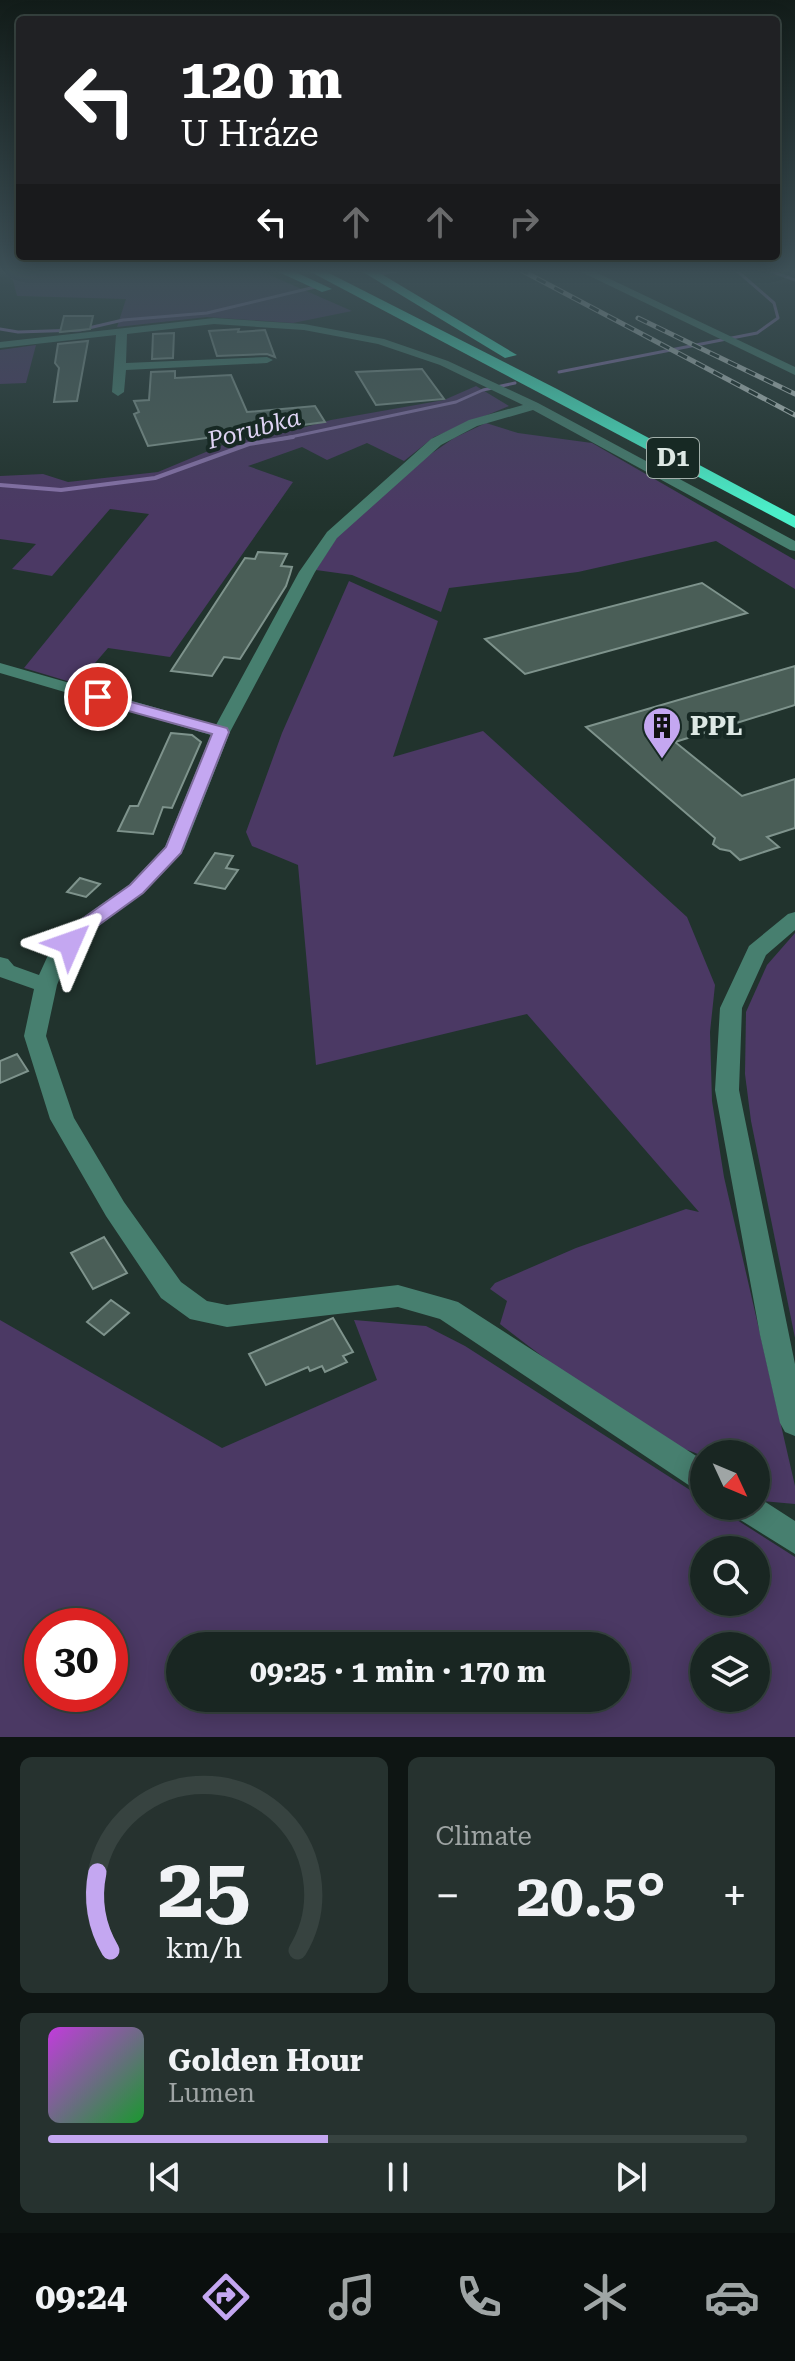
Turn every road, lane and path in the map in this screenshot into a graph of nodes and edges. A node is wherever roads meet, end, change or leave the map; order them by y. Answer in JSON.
{"nodes":[{"id":1,"x":123,"y":350,"type":"edge"},
{"id":2,"x":409,"y":350,"type":"edge"},
{"id":3,"x":458,"y":350,"type":"edge"},
{"id":4,"x":471,"y":350,"type":"edge"},
{"id":5,"x":497,"y":350,"type":"edge"},
{"id":6,"x":501,"y":350,"type":"edge"},
{"id":7,"x":750,"y":350,"type":"edge"},
{"id":8,"x":267,"y":360,"type":"dead end"},
{"id":9,"x":523,"y":363,"type":"junction"},
{"id":10,"x":122,"y":367,"type":"junction"},
{"id":11,"x":504,"y":367,"type":"junction"},
{"id":12,"x":795,"y":371,"type":"edge"},
{"id":13,"x":118,"y":392,"type":"dead end"},
{"id":14,"x":534,"y":398,"type":"junction"},
{"id":15,"x":795,"y":506,"type":"edge"},
{"id":16,"x":795,"y":523,"type":"edge"},
{"id":17,"x":795,"y":547,"type":"edge"},
{"id":18,"x":0,"y":668,"type":"edge"},
{"id":19,"x":221,"y":732,"type":"junction"},
{"id":20,"x":795,"y":919,"type":"edge"},
{"id":21,"x":0,"y":964,"type":"edge"},
{"id":22,"x":46,"y":985,"type":"junction"},
{"id":23,"x":795,"y":1423,"type":"edge"},
{"id":24,"x":690,"y":1469,"type":"edge"},
{"id":25,"x":766,"y":1520,"type":"edge"},
{"id":26,"x":795,"y":1539,"type":"edge"}],
"edges":[{"from":1,"to":10,"type":"street"},
{"from":2,"to":14,"type":"street"},
{"from":3,"to":11,"type":"highway"},
{"from":4,"to":11,"type":"highway","number":"D1"},
{"from":5,"to":9,"type":"highway","number":"D1"},
{"from":6,"to":9,"type":"highway"},
{"from":7,"to":12,"type":"street"},
{"from":8,"to":10,"type":"street"},
{"from":9,"to":15,"type":"highway","number":"D1"},
{"from":10,"to":13,"type":"street"},
{"from":11,"to":14,"type":"highway","number":"D1"},
{"from":14,"to":16,"type":"highway","number":"D1"},
{"from":14,"to":17,"type":"street"},
{"from":14,"to":19,"type":"street"},
{"from":18,"to":19,"type":"street"},
{"from":19,"to":22,"type":"street"},
{"from":20,"to":23,"type":"street"},
{"from":21,"to":22,"type":"street"},
{"from":22,"to":24,"type":"street"},
{"from":25,"to":26,"type":"street"}]}
